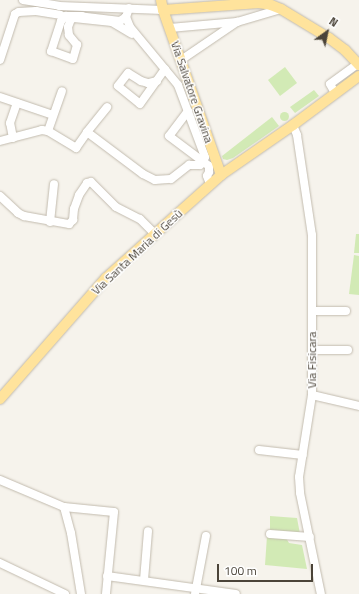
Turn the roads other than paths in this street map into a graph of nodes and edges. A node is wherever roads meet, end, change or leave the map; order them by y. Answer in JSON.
{"nodes":[{"id":1,"x":23,"y":0,"type":"edge"},
{"id":2,"x":162,"y":5,"type":"edge"},
{"id":3,"x":129,"y":8,"type":"junction"},
{"id":4,"x":281,"y":9,"type":"junction"},
{"id":5,"x":65,"y":17,"type":"junction"},
{"id":6,"x":124,"y":21,"type":"junction"},
{"id":7,"x":237,"y":22,"type":"junction"},
{"id":8,"x":170,"y":28,"type":"junction"},
{"id":9,"x":0,"y":60,"type":"edge"},
{"id":10,"x":181,"y":60,"type":"junction"},
{"id":11,"x":359,"y":65,"type":"edge"},
{"id":12,"x":165,"y":69,"type":"junction"},
{"id":13,"x":359,"y":76,"type":"edge"},
{"id":14,"x":157,"y":80,"type":"junction"},
{"id":15,"x":62,"y":91,"type":"dead end"},
{"id":16,"x":333,"y":94,"type":"junction"},
{"id":17,"x":0,"y":97,"type":"edge"},
{"id":18,"x":17,"y":103,"type":"junction"},
{"id":19,"x":107,"y":107,"type":"dead end"},
{"id":20,"x":188,"y":111,"type":"junction"},
{"id":21,"x":53,"y":115,"type":"junction"},
{"id":22,"x":293,"y":125,"type":"junction"},
{"id":23,"x":48,"y":131,"type":"junction"},
{"id":24,"x":87,"y":132,"type":"junction"},
{"id":25,"x":12,"y":138,"type":"junction"},
{"id":26,"x":0,"y":141,"type":"edge"},
{"id":27,"x":251,"y":153,"type":"junction"},
{"id":28,"x":203,"y":162,"type":"junction"},
{"id":29,"x":221,"y":175,"type":"junction"},
{"id":30,"x":54,"y":184,"type":"dead end"},
{"id":31,"x":210,"y":184,"type":"junction"},
{"id":32,"x":0,"y":196,"type":"edge"},
{"id":33,"x":50,"y":222,"type":"junction"},
{"id":34,"x":154,"y":234,"type":"junction"},
{"id":35,"x":312,"y":311,"type":"junction"},
{"id":36,"x":346,"y":311,"type":"dead end"},
{"id":37,"x":312,"y":350,"type":"junction"},
{"id":38,"x":348,"y":350,"type":"dead end"},
{"id":39,"x":16,"y":379,"type":"junction"},
{"id":40,"x":0,"y":392,"type":"edge"},
{"id":41,"x":312,"y":395,"type":"junction"},
{"id":42,"x":0,"y":399,"type":"edge"},
{"id":43,"x":359,"y":406,"type":"edge"},
{"id":44,"x":259,"y":450,"type":"dead end"},
{"id":45,"x":303,"y":455,"type":"junction"},
{"id":46,"x":0,"y":480,"type":"edge"},
{"id":47,"x":64,"y":507,"type":"junction"},
{"id":48,"x":148,"y":531,"type":"dead end"},
{"id":49,"x":270,"y":534,"type":"dead end"},
{"id":50,"x":206,"y":536,"type":"dead end"},
{"id":51,"x":310,"y":537,"type":"junction"},
{"id":52,"x":0,"y":563,"type":"edge"},
{"id":53,"x":107,"y":576,"type":"junction"},
{"id":54,"x":144,"y":580,"type":"junction"},
{"id":55,"x":196,"y":591,"type":"edge"},
{"id":56,"x":65,"y":594,"type":"edge"},
{"id":57,"x":81,"y":594,"type":"edge"},
{"id":58,"x":106,"y":594,"type":"edge"},
{"id":59,"x":236,"y":594,"type":"edge"},
{"id":60,"x":322,"y":594,"type":"edge"}],
"edges":[{"from":1,"to":3,"type":"street"},
{"from":2,"to":3,"type":"street"},
{"from":2,"to":4,"type":"main road"},
{"from":2,"to":8,"type":"main road","name":"Via Salvatore Gravina"},
{"from":3,"to":6,"type":"street"},
{"from":4,"to":7,"type":"street"},
{"from":4,"to":11,"type":"main road"},
{"from":5,"to":6,"type":"street"},
{"from":5,"to":6,"type":"street"},
{"from":5,"to":9,"type":"street"},
{"from":6,"to":12,"type":"street"},
{"from":7,"to":8,"type":"street"},
{"from":7,"to":10,"type":"street"},
{"from":8,"to":10,"type":"main road","name":"Via Salvatore Gravina"},
{"from":10,"to":29,"type":"main road","name":"Via Salvatore Gravina"},
{"from":11,"to":16,"type":"street"},
{"from":12,"to":14,"type":"street"},
{"from":12,"to":20,"type":"street"},
{"from":13,"to":16,"type":"main road"},
{"from":14,"to":14,"type":"street"},
{"from":15,"to":21,"type":"street"},
{"from":16,"to":22,"type":"main road"},
{"from":16,"to":27,"type":"main road"},
{"from":17,"to":18,"type":"street"},
{"from":18,"to":21,"type":"street"},
{"from":18,"to":25,"type":"street"},
{"from":19,"to":24,"type":"street"},
{"from":20,"to":28,"type":"street"},
{"from":20,"to":28,"type":"street"},
{"from":21,"to":23,"type":"street"},
{"from":22,"to":27,"type":"main road"},
{"from":22,"to":35,"type":"street","name":"Via Fisicara"},
{"from":23,"to":24,"type":"street"},
{"from":23,"to":25,"type":"street"},
{"from":24,"to":28,"type":"street"},
{"from":25,"to":26,"type":"street"},
{"from":27,"to":29,"type":"main road","name":"Via Santa Maria di Gesù"},
{"from":28,"to":31,"type":"street"},
{"from":29,"to":31,"type":"main road","name":"Via Santa Maria di Gesù"},
{"from":30,"to":33,"type":"street"},
{"from":31,"to":34,"type":"main road","name":"Via Santa Maria di Gesù"},
{"from":32,"to":33,"type":"street"},
{"from":33,"to":34,"type":"street"},
{"from":34,"to":39,"type":"main road","name":"Via Santa Maria di Gesù"},
{"from":35,"to":36,"type":"street"},
{"from":35,"to":37,"type":"street","name":"Via Fisicara"},
{"from":37,"to":38,"type":"street"},
{"from":37,"to":41,"type":"street","name":"Via Fisicara"},
{"from":39,"to":40,"type":"main road"},
{"from":39,"to":42,"type":"main road"},
{"from":41,"to":43,"type":"street"},
{"from":41,"to":45,"type":"street","name":"Via Fisicara"},
{"from":44,"to":45,"type":"street"},
{"from":45,"to":51,"type":"street","name":"Via Fisicara"},
{"from":46,"to":47,"type":"street"},
{"from":47,"to":53,"type":"street"},
{"from":47,"to":57,"type":"street"},
{"from":48,"to":54,"type":"street"},
{"from":49,"to":51,"type":"street"},
{"from":50,"to":55,"type":"street"},
{"from":51,"to":60,"type":"street","name":"Via Fisicara"},
{"from":52,"to":56,"type":"street"},
{"from":53,"to":54,"type":"street"},
{"from":53,"to":58,"type":"street"},
{"from":54,"to":55,"type":"street"},
{"from":55,"to":59,"type":"street"}]}
